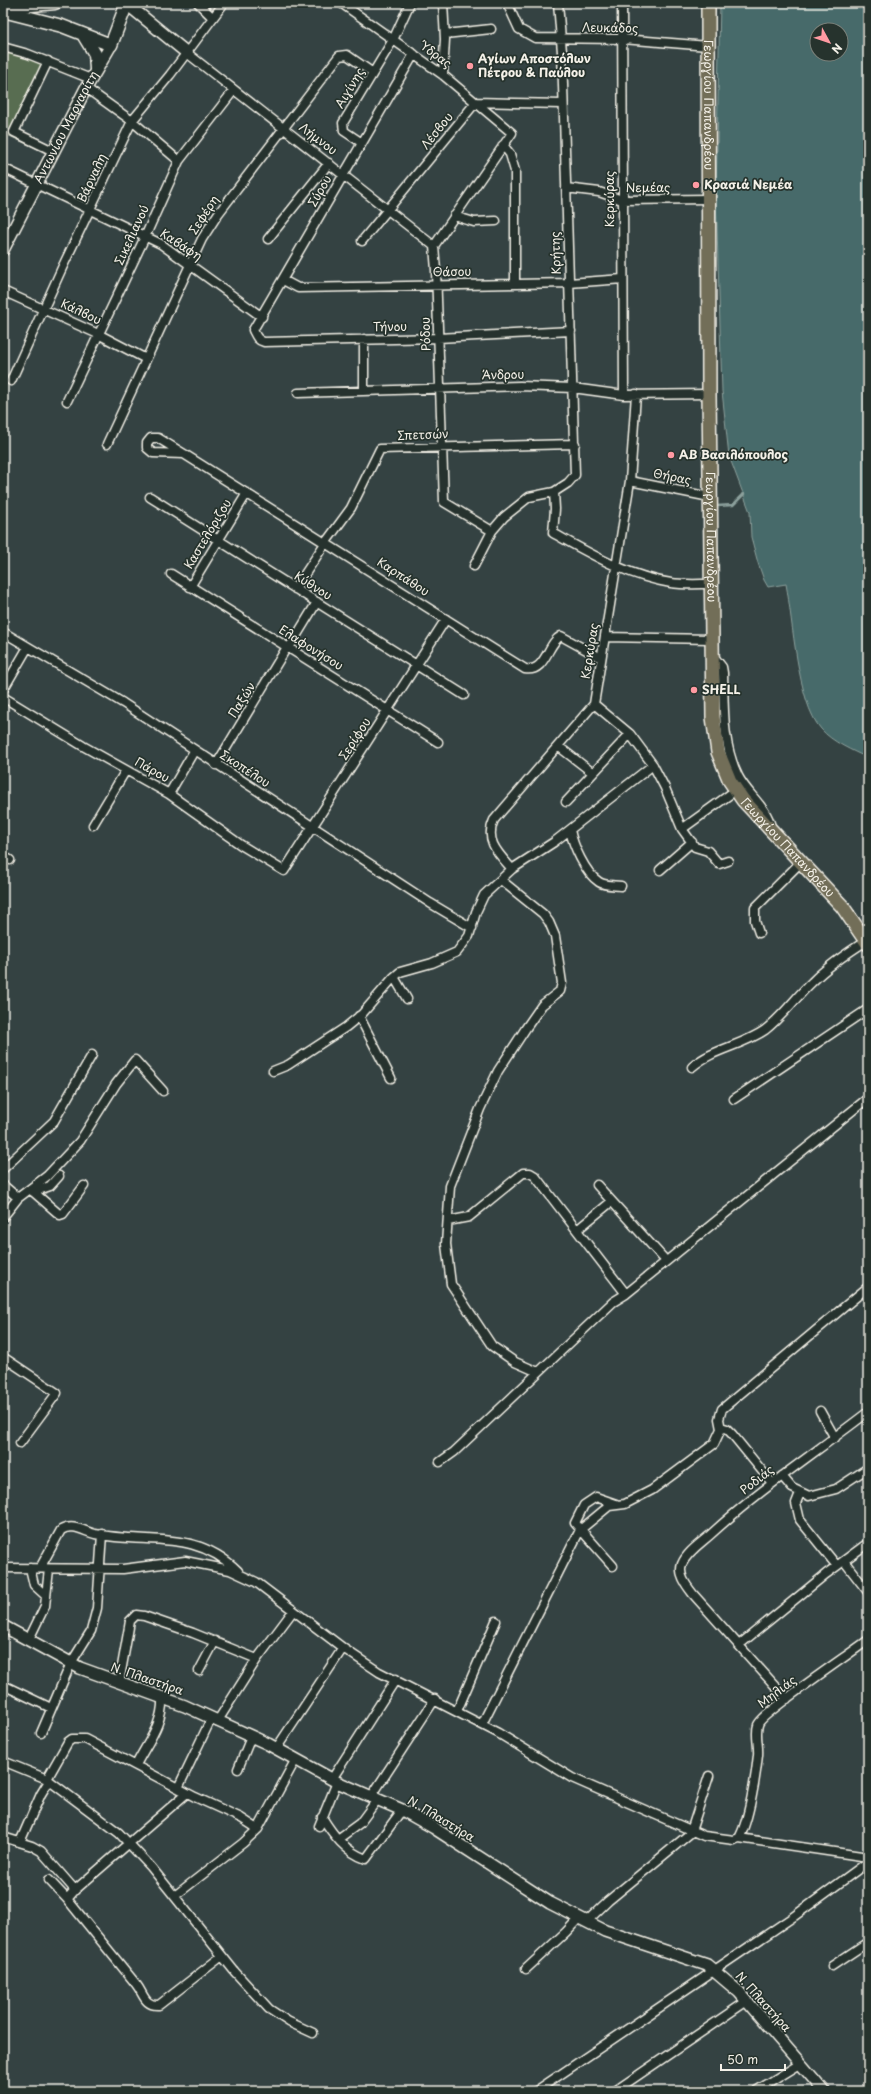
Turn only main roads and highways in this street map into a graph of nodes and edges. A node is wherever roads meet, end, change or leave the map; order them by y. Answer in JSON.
{"nodes":[{"id":1,"x":55,"y":3,"type":"edge"},
{"id":2,"x":64,"y":3,"type":"edge"},
{"id":3,"x":127,"y":3,"type":"edge"},
{"id":4,"x":708,"y":3,"type":"edge"},
{"id":5,"x":3,"y":9,"type":"edge"},
{"id":6,"x":62,"y":26,"type":"junction"},
{"id":7,"x":83,"y":35,"type":"junction"},
{"id":8,"x":91,"y":79,"type":"road end"},
{"id":9,"x":867,"y":943,"type":"edge"}],
"edges":[{"from":1,"to":5,"type":"main road"},
{"from":2,"to":6,"type":"main road"},
{"from":3,"to":7,"type":"main road","name":"Αντωνίου Μαργαρίτη"},
{"from":4,"to":9,"type":"main road","name":"Γεωργίου Παπανδρέου"},
{"from":5,"to":6,"type":"main road"},
{"from":6,"to":7,"type":"main road"},
{"from":7,"to":8,"type":"main road"}]}
